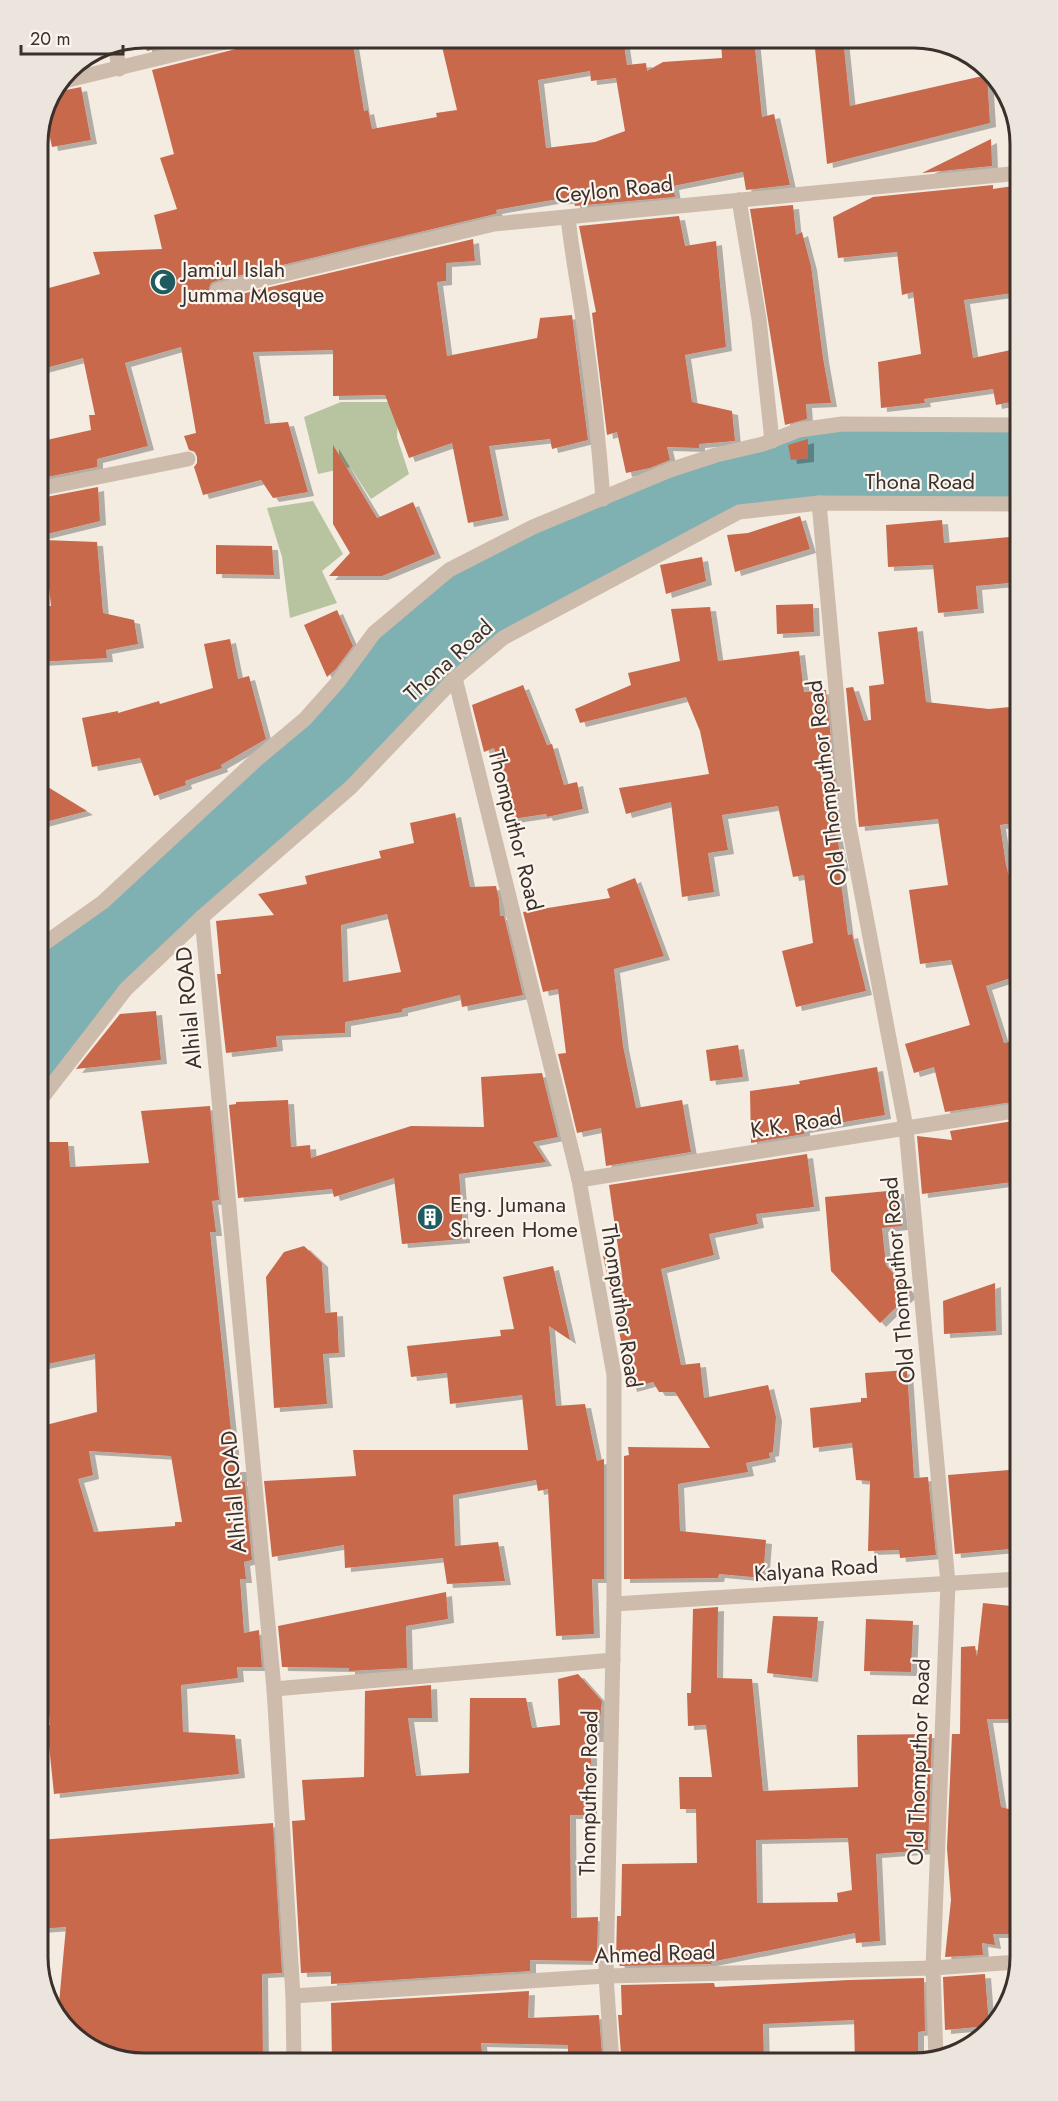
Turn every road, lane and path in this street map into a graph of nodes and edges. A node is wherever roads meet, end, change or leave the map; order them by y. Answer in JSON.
{"nodes":[{"id":1,"x":202,"y":48,"type":"edge"},
{"id":2,"x":116,"y":52,"type":"edge"},
{"id":3,"x":119,"y":69,"type":"junction"},
{"id":4,"x":75,"y":79,"type":"edge"},
{"id":5,"x":1010,"y":174,"type":"edge"},
{"id":6,"x":739,"y":200,"type":"junction"},
{"id":7,"x":568,"y":217,"type":"junction"},
{"id":8,"x":218,"y":290,"type":"dead end"},
{"id":9,"x":1010,"y":424,"type":"edge"},
{"id":10,"x":772,"y":441,"type":"junction"},
{"id":11,"x":188,"y":459,"type":"dead end"},
{"id":12,"x":48,"y":487,"type":"edge"},
{"id":13,"x":603,"y":499,"type":"junction"},
{"id":14,"x":819,"y":503,"type":"junction"},
{"id":15,"x":1010,"y":504,"type":"edge"},
{"id":16,"x":455,"y":678,"type":"junction"},
{"id":17,"x":202,"y":917,"type":"junction"},
{"id":18,"x":48,"y":941,"type":"edge"},
{"id":19,"x":48,"y":1090,"type":"edge"},
{"id":20,"x":1010,"y":1112,"type":"edge"},
{"id":21,"x":906,"y":1128,"type":"junction"},
{"id":22,"x":579,"y":1180,"type":"junction"},
{"id":23,"x":1010,"y":1580,"type":"edge"},
{"id":24,"x":948,"y":1583,"type":"junction"},
{"id":25,"x":614,"y":1604,"type":"junction"},
{"id":26,"x":613,"y":1660,"type":"junction"},
{"id":27,"x":274,"y":1689,"type":"junction"},
{"id":28,"x":1010,"y":1963,"type":"edge"},
{"id":29,"x":933,"y":1968,"type":"junction"},
{"id":30,"x":606,"y":1976,"type":"junction"},
{"id":31,"x":293,"y":1996,"type":"junction"},
{"id":32,"x":936,"y":2050,"type":"edge"},
{"id":33,"x":294,"y":2053,"type":"edge"},
{"id":34,"x":611,"y":2053,"type":"edge"}],
"edges":[{"from":1,"to":3,"type":"street"},
{"from":2,"to":3,"type":"street"},
{"from":3,"to":4,"type":"street"},
{"from":5,"to":6,"type":"street","name":"Ceylon Road"},
{"from":6,"to":7,"type":"street","name":"Ceylon Road"},
{"from":6,"to":10,"type":"street"},
{"from":7,"to":8,"type":"street","name":"Ceylon Road"},
{"from":7,"to":13,"type":"street"},
{"from":9,"to":10,"type":"street"},
{"from":10,"to":13,"type":"street"},
{"from":11,"to":12,"type":"street"},
{"from":13,"to":18,"type":"street"},
{"from":14,"to":15,"type":"street","name":"Thona Road"},
{"from":14,"to":16,"type":"street","name":"Thona Road"},
{"from":14,"to":21,"type":"street","name":"Old Thomputhor Road"},
{"from":16,"to":17,"type":"street","name":"Thona Road"},
{"from":16,"to":22,"type":"street","name":"Thomputhor Road"},
{"from":17,"to":19,"type":"street","name":"Thona Road"},
{"from":17,"to":27,"type":"street","name":"Alhilal ROAD"},
{"from":20,"to":21,"type":"street","name":"K.K. Road"},
{"from":21,"to":22,"type":"street","name":"K.K. Road"},
{"from":21,"to":24,"type":"street","name":"Old Thomputhor Road"},
{"from":22,"to":25,"type":"street","name":"Thomputhor Road"},
{"from":23,"to":24,"type":"street","name":"Kalyana Road"},
{"from":24,"to":25,"type":"street","name":"Kalyana Road"},
{"from":24,"to":29,"type":"street","name":"Old Thomputhor Road"},
{"from":25,"to":26,"type":"street","name":"Thomputhor Road"},
{"from":26,"to":27,"type":"street"},
{"from":26,"to":30,"type":"street","name":"Thomputhor Road"},
{"from":27,"to":31,"type":"street","name":"Alhilal ROAD"},
{"from":28,"to":29,"type":"street","name":"Ahmed Road"},
{"from":29,"to":30,"type":"street","name":"Ahmed Road"},
{"from":29,"to":32,"type":"street","name":"Old Thomputhor Road"},
{"from":30,"to":31,"type":"street","name":"Ahmed Road"},
{"from":30,"to":34,"type":"street","name":"Thomputhor Road"},
{"from":31,"to":33,"type":"street","name":"Alhilal ROAD"}]}
